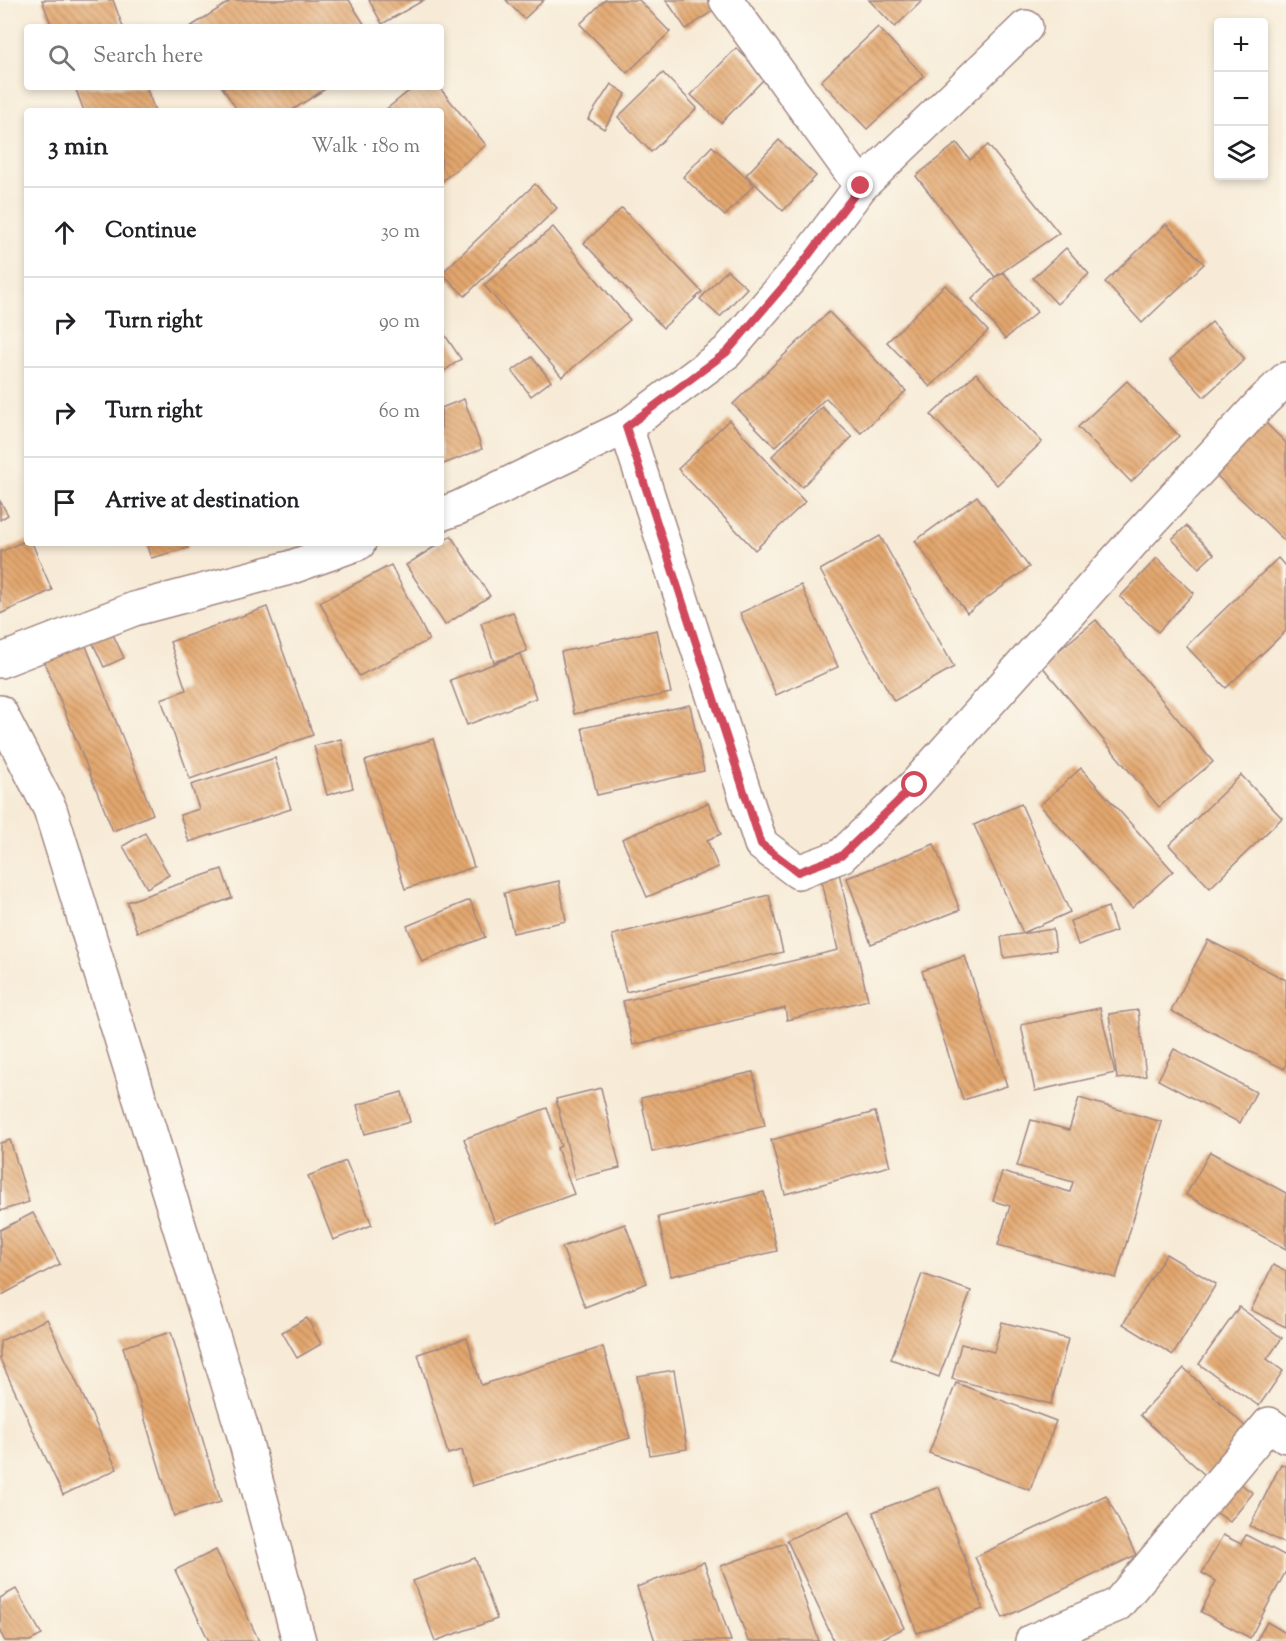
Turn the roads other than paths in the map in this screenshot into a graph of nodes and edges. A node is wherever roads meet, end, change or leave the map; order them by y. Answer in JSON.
{"nodes":[{"id":1,"x":726,"y":0,"type":"edge"},
{"id":2,"x":1026,"y":27,"type":"dead end"},
{"id":3,"x":861,"y":186,"type":"junction"},
{"id":4,"x":1286,"y":379,"type":"edge"},
{"id":5,"x":626,"y":427,"type":"junction"},
{"id":6,"x":444,"y":513,"type":"edge"},
{"id":7,"x":351,"y":546,"type":"edge"},
{"id":8,"x":0,"y":661,"type":"edge"},
{"id":9,"x":0,"y":712,"type":"edge"},
{"id":10,"x":1286,"y":1436,"type":"edge"},
{"id":11,"x":299,"y":1641,"type":"edge"},
{"id":12,"x":1032,"y":1641,"type":"edge"}],
"edges":[{"from":1,"to":3,"type":"street"},
{"from":2,"to":3,"type":"street"},
{"from":3,"to":5,"type":"street"},
{"from":4,"to":5,"type":"street"},
{"from":5,"to":6,"type":"street"},
{"from":7,"to":8,"type":"street"},
{"from":9,"to":11,"type":"street"},
{"from":10,"to":12,"type":"street"}]}
